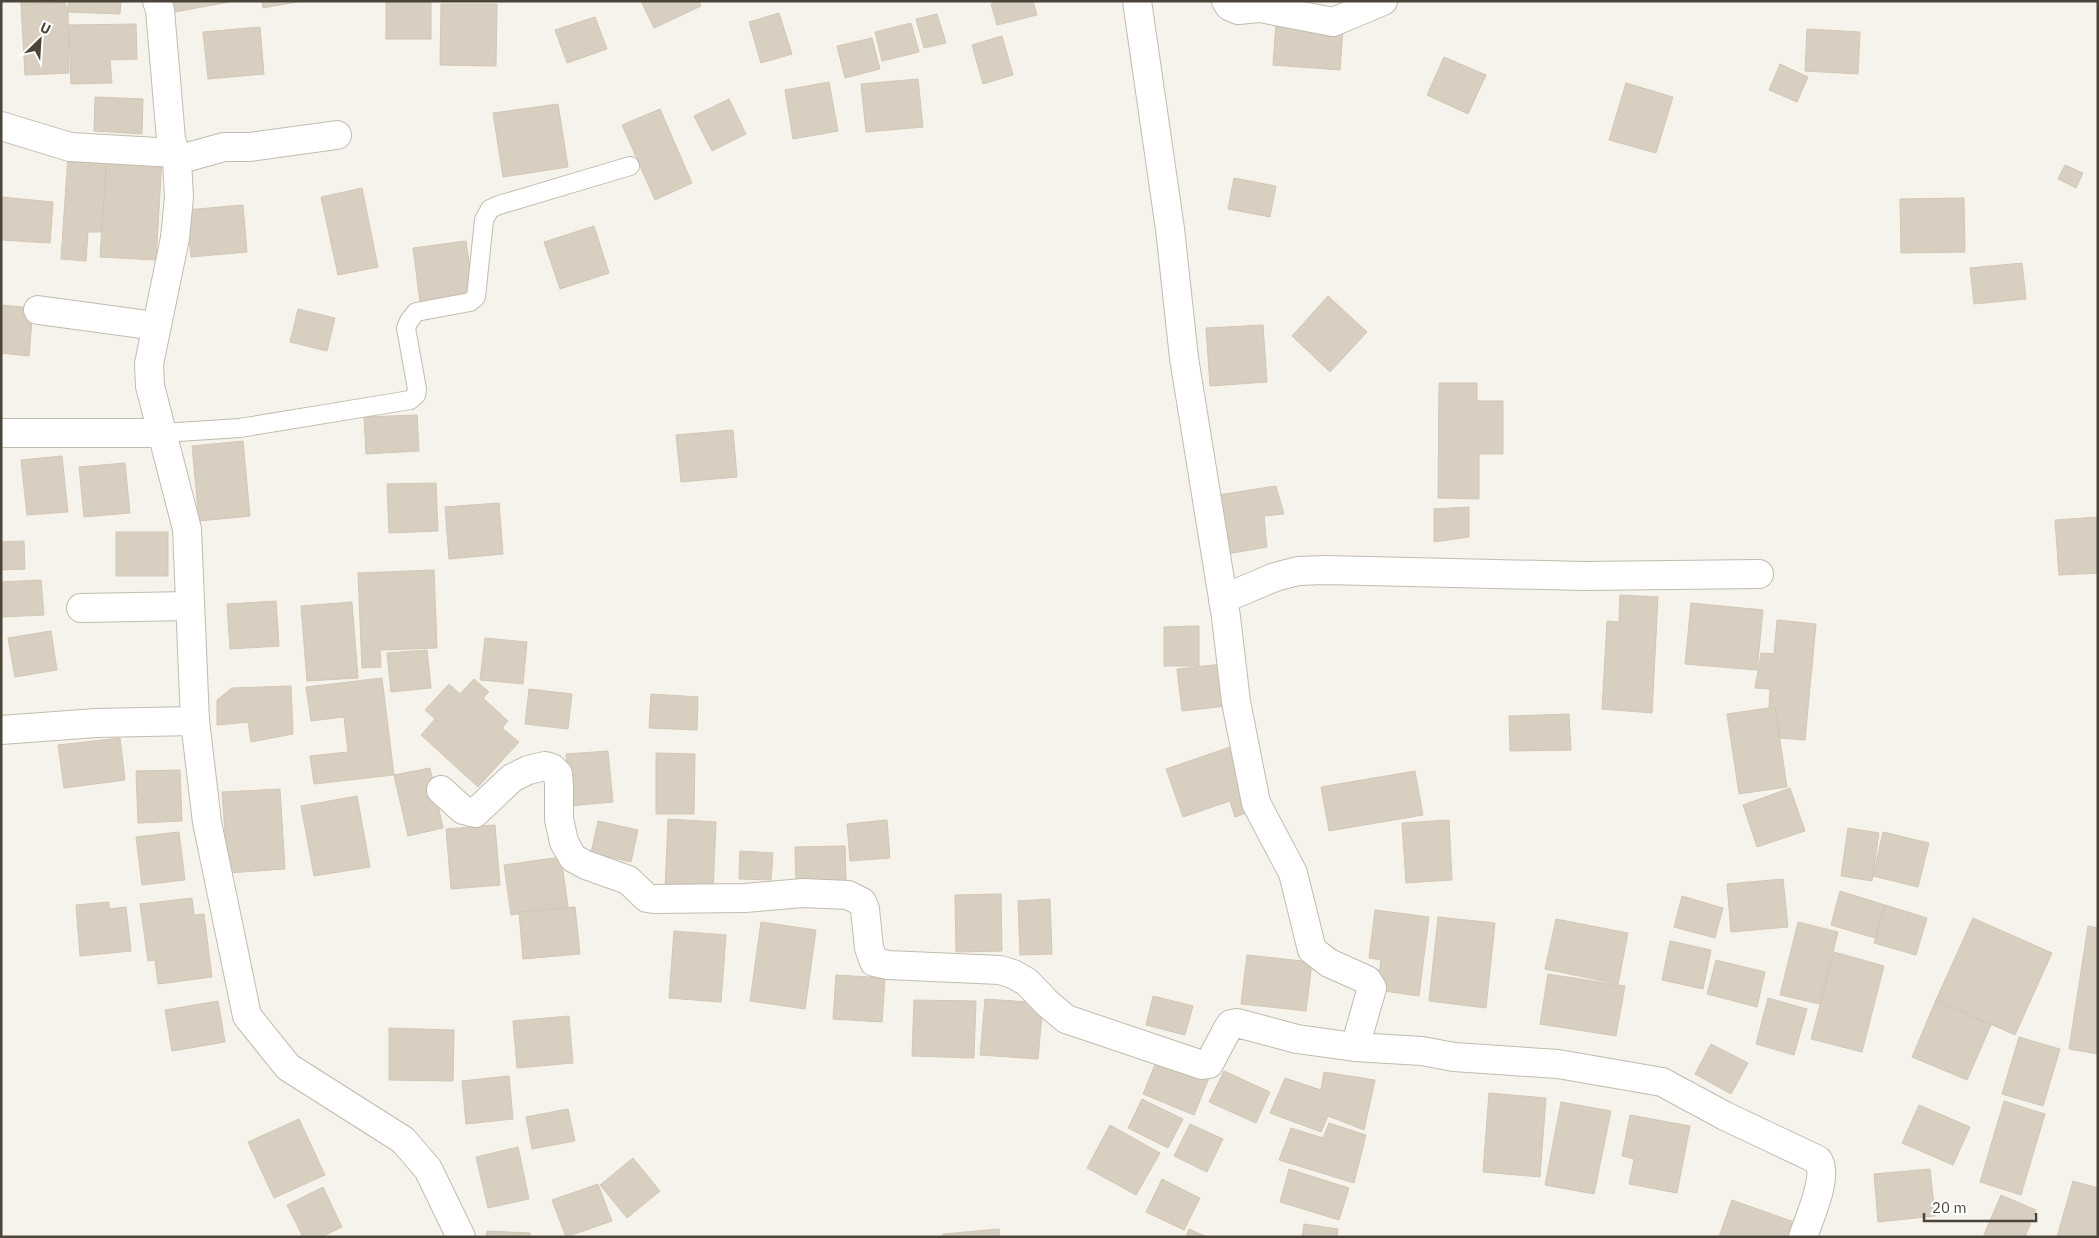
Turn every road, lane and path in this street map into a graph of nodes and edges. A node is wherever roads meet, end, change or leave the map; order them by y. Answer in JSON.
{"nodes":[{"id":1,"x":157,"y":1,"type":"edge"},
{"id":2,"x":1137,"y":1,"type":"edge"},
{"id":3,"x":1226,"y":1,"type":"edge"},
{"id":4,"x":1383,"y":1,"type":"edge"},
{"id":5,"x":1,"y":126,"type":"edge"},
{"id":6,"x":337,"y":135,"type":"dead end"},
{"id":7,"x":175,"y":157,"type":"junction"},
{"id":8,"x":630,"y":166,"type":"dead end"},
{"id":9,"x":38,"y":310,"type":"dead end"},
{"id":10,"x":156,"y":326,"type":"junction"},
{"id":11,"x":162,"y":432,"type":"junction"},
{"id":12,"x":1,"y":433,"type":"edge"},
{"id":13,"x":1759,"y":574,"type":"dead end"},
{"id":14,"x":1223,"y":599,"type":"junction"},
{"id":15,"x":190,"y":606,"type":"junction"},
{"id":16,"x":81,"y":608,"type":"dead end"},
{"id":17,"x":195,"y":721,"type":"junction"},
{"id":18,"x":1,"y":730,"type":"edge"},
{"id":19,"x":441,"y":790,"type":"dead end"},
{"id":20,"x":1355,"y":1047,"type":"junction"},
{"id":21,"x":461,"y":1237,"type":"edge"},
{"id":22,"x":1803,"y":1237,"type":"edge"}],
"edges":[{"from":1,"to":7,"type":"street"},
{"from":2,"to":14,"type":"street"},
{"from":3,"to":4,"type":"street"},
{"from":5,"to":7,"type":"street"},
{"from":6,"to":7,"type":"street"},
{"from":7,"to":10,"type":"street"},
{"from":8,"to":11,"type":"lane"},
{"from":9,"to":10,"type":"street"},
{"from":10,"to":11,"type":"street"},
{"from":11,"to":12,"type":"street"},
{"from":11,"to":15,"type":"street"},
{"from":13,"to":14,"type":"street"},
{"from":14,"to":20,"type":"street"},
{"from":15,"to":16,"type":"street"},
{"from":15,"to":17,"type":"street"},
{"from":17,"to":18,"type":"street"},
{"from":17,"to":21,"type":"street"},
{"from":19,"to":20,"type":"street"},
{"from":20,"to":22,"type":"street"}]}
